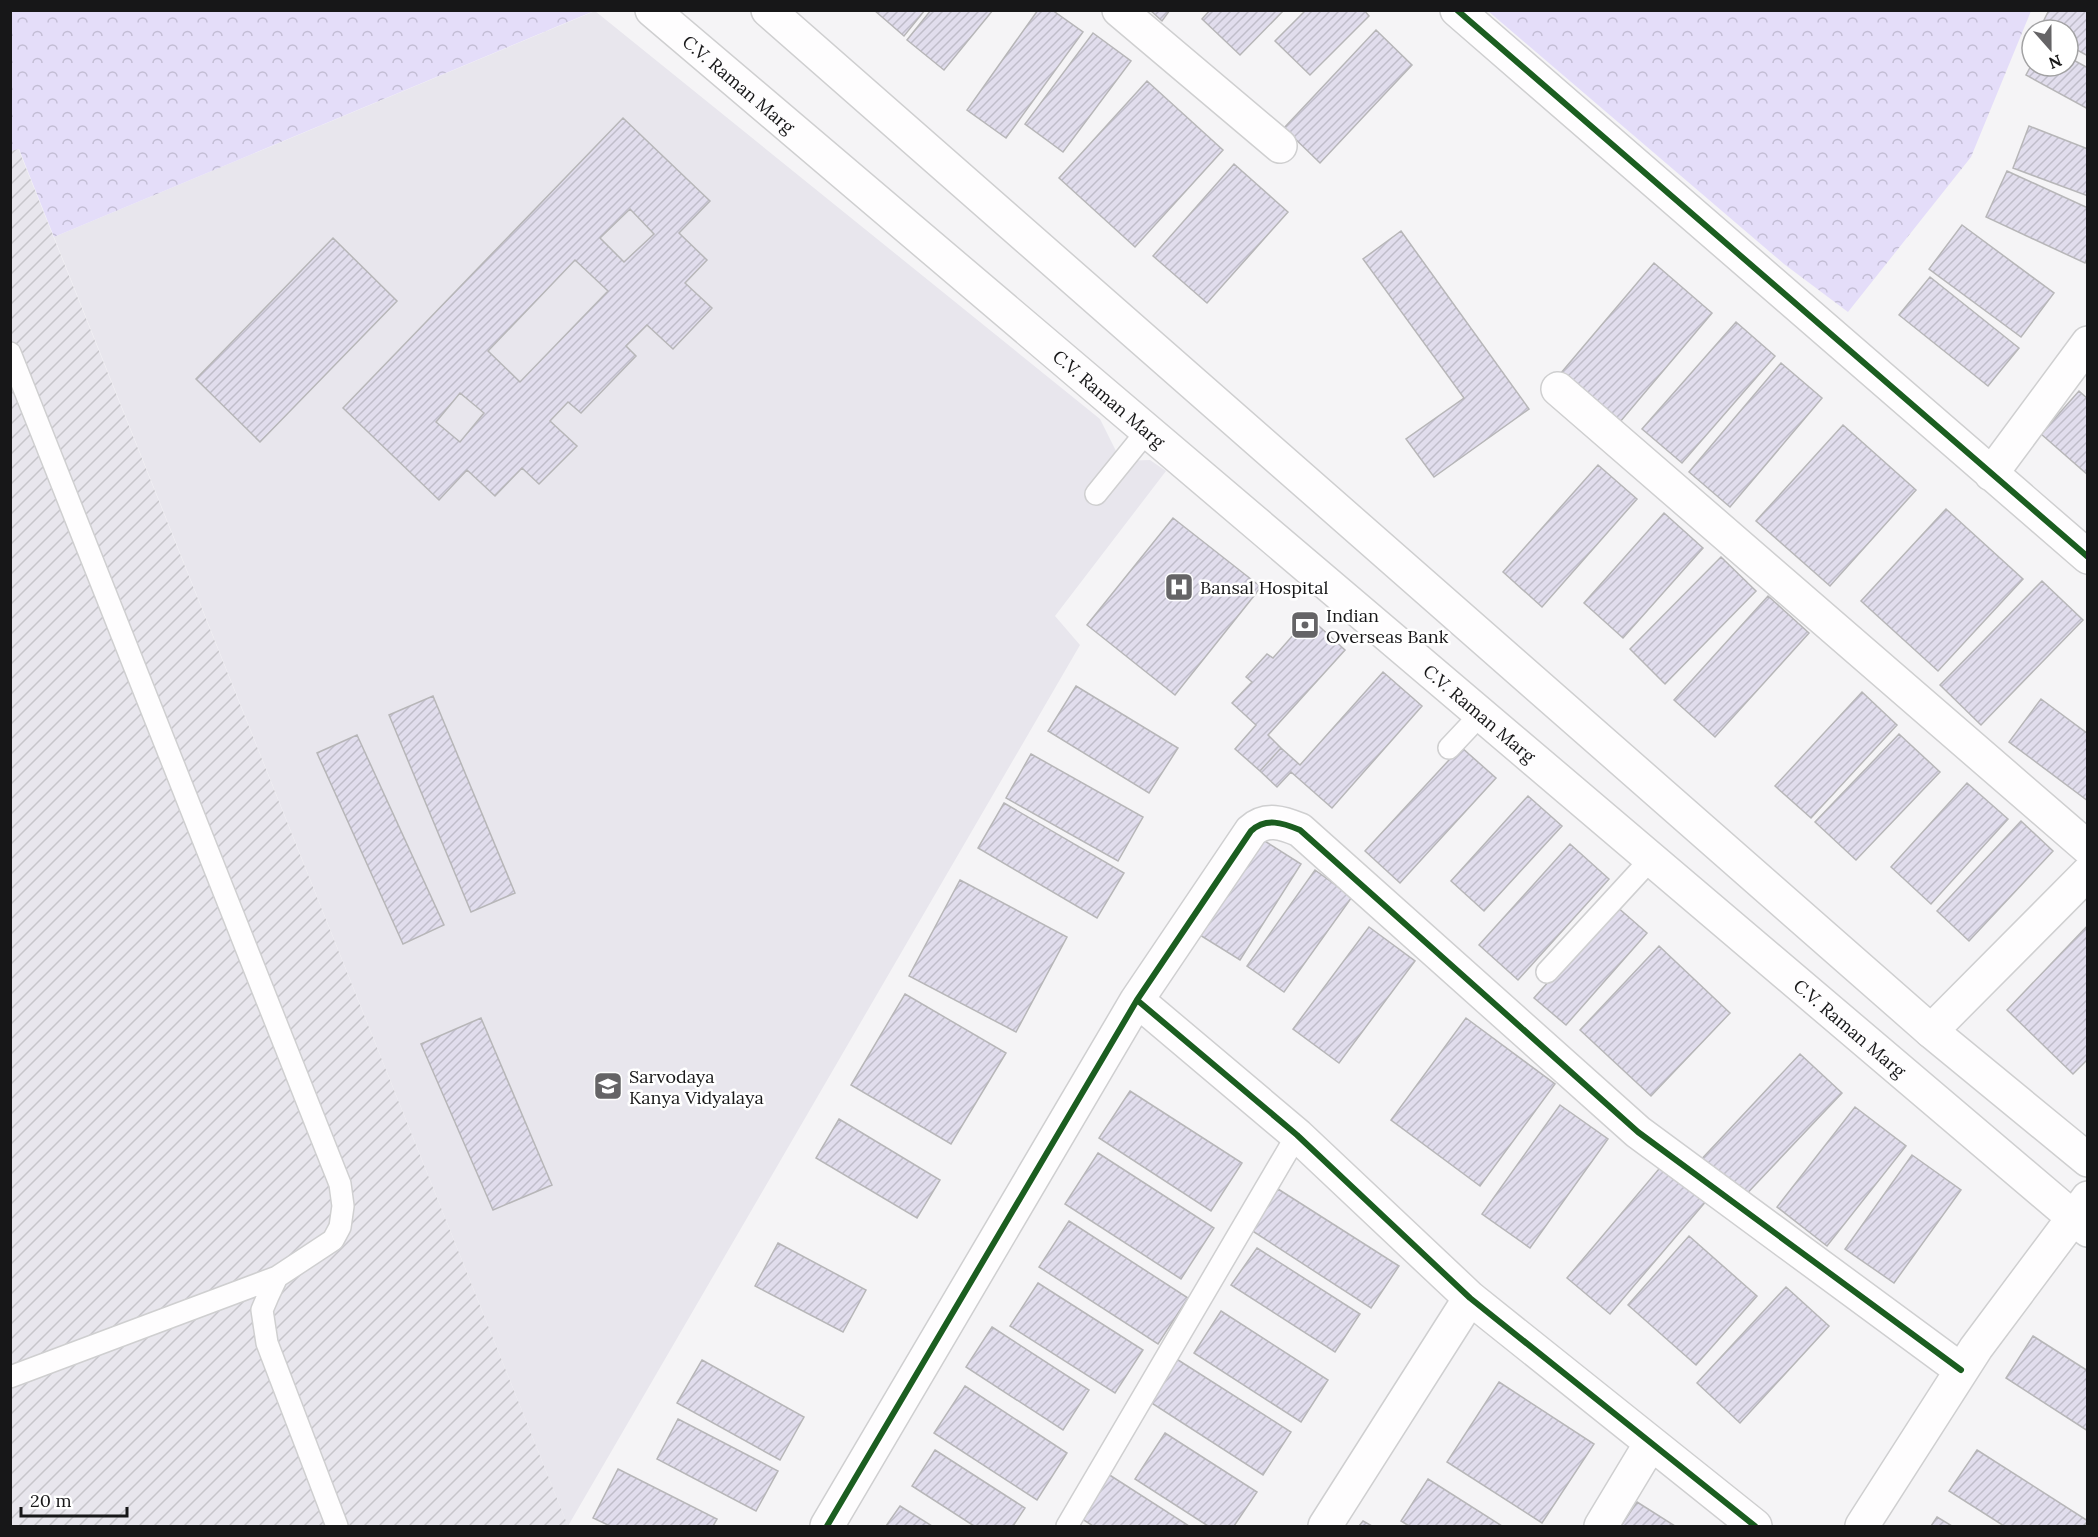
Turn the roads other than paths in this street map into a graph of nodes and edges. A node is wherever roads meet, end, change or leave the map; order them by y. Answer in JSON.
{"nodes":[{"id":1,"x":768,"y":10,"type":"edge"},
{"id":2,"x":1119,"y":10,"type":"edge"},
{"id":3,"x":1457,"y":10,"type":"edge"},
{"id":4,"x":653,"y":11,"type":"edge"},
{"id":5,"x":1280,"y":146,"type":"dead end"},
{"id":6,"x":2088,"y":343,"type":"edge"},
{"id":7,"x":10,"y":353,"type":"edge"},
{"id":8,"x":1558,"y":389,"type":"dead end"},
{"id":9,"x":1147,"y":431,"type":"junction"},
{"id":10,"x":1991,"y":474,"type":"junction"},
{"id":11,"x":1096,"y":494,"type":"dead end"},
{"id":12,"x":2088,"y":557,"type":"edge"},
{"id":13,"x":1481,"y":714,"type":"junction"},
{"id":14,"x":1449,"y":748,"type":"dead end"},
{"id":15,"x":2088,"y":848,"type":"edge"},
{"id":16,"x":1647,"y":855,"type":"junction"},
{"id":17,"x":2088,"y":873,"type":"edge"},
{"id":18,"x":1571,"y":930,"type":"dead end"},
{"id":19,"x":1546,"y":972,"type":"dead end"},
{"id":20,"x":1137,"y":1000,"type":"junction"},
{"id":21,"x":1931,"y":1031,"type":"junction"},
{"id":22,"x":1297,"y":1135,"type":"junction"},
{"id":23,"x":2088,"y":1160,"type":"edge"},
{"id":24,"x":2083,"y":1215,"type":"edge"},
{"id":25,"x":277,"y":1277,"type":"junction"},
{"id":26,"x":1470,"y":1298,"type":"junction"},
{"id":27,"x":1961,"y":1370,"type":"junction"},
{"id":28,"x":10,"y":1377,"type":"edge"},
{"id":29,"x":1651,"y":1443,"type":"junction"},
{"id":30,"x":337,"y":1527,"type":"edge"},
{"id":31,"x":827,"y":1527,"type":"edge"},
{"id":32,"x":1067,"y":1527,"type":"edge"},
{"id":33,"x":1325,"y":1527,"type":"edge"},
{"id":34,"x":1601,"y":1527,"type":"edge"},
{"id":35,"x":1755,"y":1527,"type":"edge"},
{"id":36,"x":1862,"y":1527,"type":"edge"}],
"edges":[{"from":1,"to":21,"type":"street"},
{"from":2,"to":5,"type":"street"},
{"from":3,"to":10,"type":"street"},
{"from":4,"to":9,"type":"street","name":"C.V. Raman Marg"},
{"from":6,"to":10,"type":"street"},
{"from":7,"to":25,"type":"lane"},
{"from":8,"to":15,"type":"street"},
{"from":9,"to":11,"type":"lane"},
{"from":9,"to":13,"type":"street","name":"C.V. Raman Marg"},
{"from":10,"to":12,"type":"street"},
{"from":13,"to":14,"type":"lane"},
{"from":13,"to":16,"type":"street","name":"C.V. Raman Marg"},
{"from":16,"to":18,"type":"lane"},
{"from":16,"to":19,"type":"lane"},
{"from":16,"to":24,"type":"street","name":"C.V. Raman Marg"},
{"from":17,"to":21,"type":"street"},
{"from":20,"to":22,"type":"street"},
{"from":20,"to":27,"type":"street"},
{"from":20,"to":31,"type":"street"},
{"from":21,"to":23,"type":"street"},
{"from":22,"to":26,"type":"street"},
{"from":22,"to":32,"type":"lane"},
{"from":24,"to":27,"type":"street"},
{"from":25,"to":28,"type":"lane"},
{"from":25,"to":30,"type":"lane"},
{"from":26,"to":29,"type":"street"},
{"from":26,"to":33,"type":"street"},
{"from":27,"to":36,"type":"street"},
{"from":29,"to":34,"type":"street"},
{"from":29,"to":35,"type":"street"}]}
